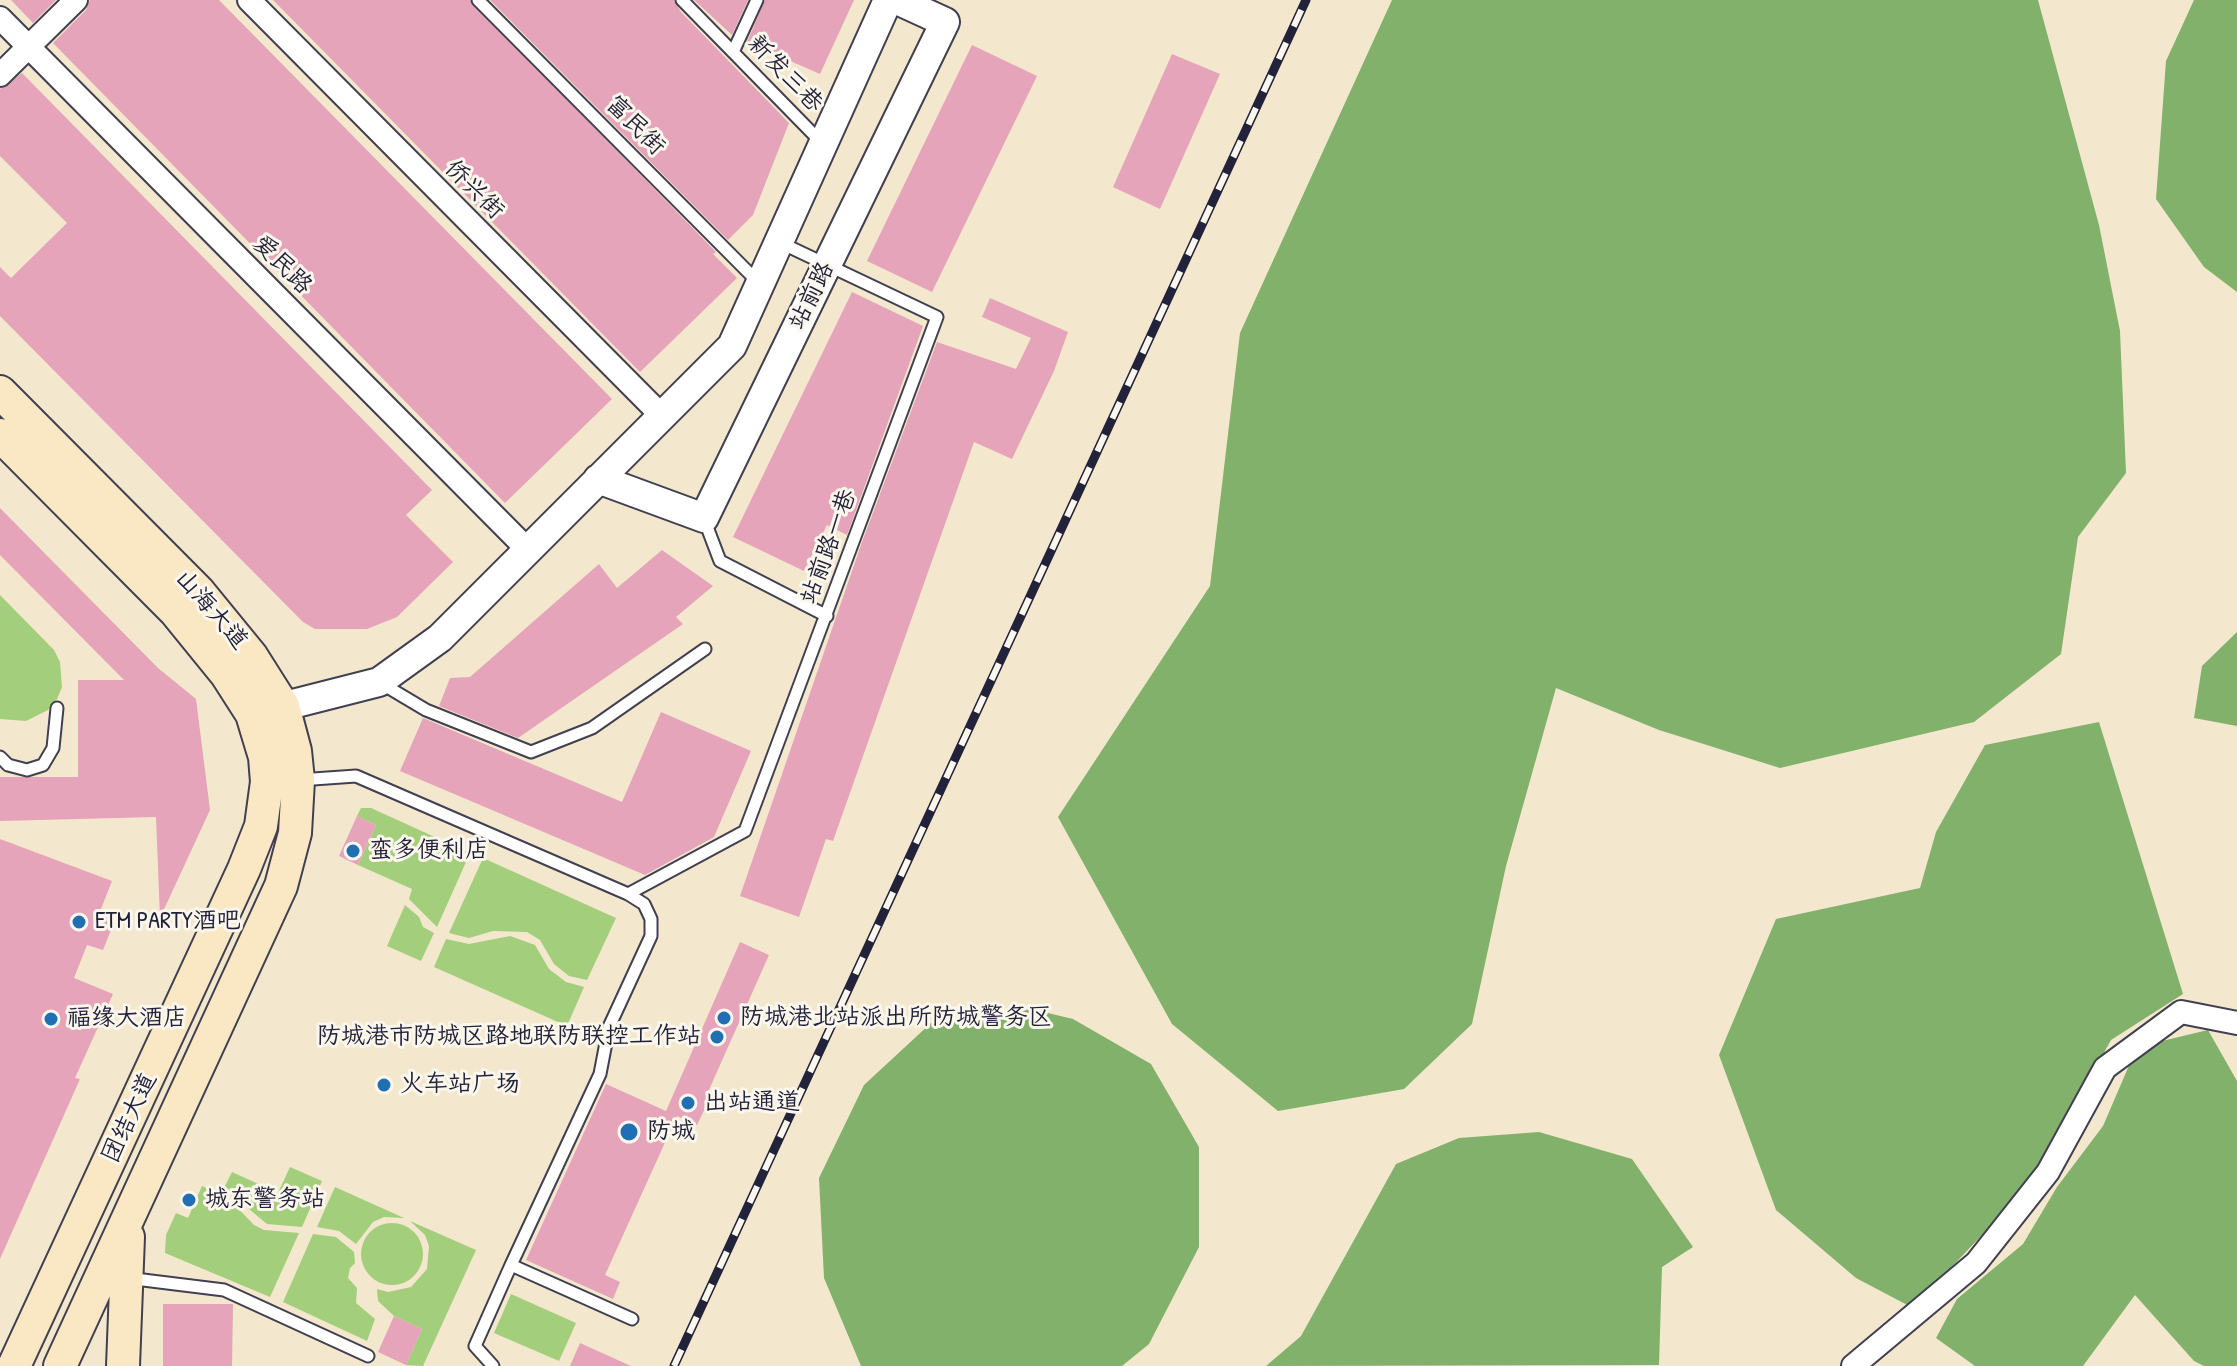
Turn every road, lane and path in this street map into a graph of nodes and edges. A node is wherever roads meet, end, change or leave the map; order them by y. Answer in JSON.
{"nodes":[{"id":1,"x":76,"y":0,"type":"edge"},
{"id":2,"x":249,"y":0,"type":"edge"},
{"id":3,"x":478,"y":0,"type":"edge"},
{"id":4,"x":682,"y":0,"type":"edge"},
{"id":5,"x":757,"y":0,"type":"edge"},
{"id":6,"x":888,"y":0,"type":"edge"},
{"id":7,"x":897,"y":0,"type":"edge"},
{"id":8,"x":0,"y":18,"type":"edge"},
{"id":9,"x":29,"y":47,"type":"junction"},
{"id":10,"x":733,"y":52,"type":"junction"},
{"id":11,"x":0,"y":75,"type":"edge"},
{"id":12,"x":823,"y":144,"type":"junction"},
{"id":13,"x":779,"y":242,"type":"junction"},
{"id":14,"x":827,"y":265,"type":"junction"},
{"id":15,"x":760,"y":284,"type":"junction"},
{"id":16,"x":4,"y":403,"type":"edge"},
{"id":17,"x":662,"y":416,"type":"junction"},
{"id":18,"x":0,"y":435,"type":"edge"},
{"id":19,"x":598,"y":479,"type":"junction"},
{"id":20,"x":704,"y":518,"type":"junction"},
{"id":21,"x":528,"y":550,"type":"junction"},
{"id":22,"x":827,"y":616,"type":"junction"},
{"id":23,"x":705,"y":649,"type":"dead end"},
{"id":24,"x":379,"y":682,"type":"junction"},
{"id":25,"x":283,"y":706,"type":"junction"},
{"id":26,"x":57,"y":708,"type":"dead end"},
{"id":27,"x":252,"y":714,"type":"junction"},
{"id":28,"x":0,"y":757,"type":"edge"},
{"id":29,"x":282,"y":781,"type":"junction"},
{"id":30,"x":244,"y":869,"type":"joint"},
{"id":31,"x":281,"y":886,"type":"joint"},
{"id":32,"x":628,"y":894,"type":"junction"},
{"id":33,"x":2237,"y":1023,"type":"edge"},
{"id":34,"x":511,"y":1265,"type":"junction"},
{"id":35,"x":114,"y":1274,"type":"junction"},
{"id":36,"x":632,"y":1319,"type":"dead end"},
{"id":37,"x":368,"y":1356,"type":"dead end"},
{"id":38,"x":14,"y":1366,"type":"edge"},
{"id":39,"x":60,"y":1366,"type":"edge"},
{"id":40,"x":123,"y":1366,"type":"edge"},
{"id":41,"x":493,"y":1366,"type":"edge"},
{"id":42,"x":1853,"y":1366,"type":"edge"}],
"edges":[{"from":1,"to":9,"type":"street"},
{"from":2,"to":17,"type":"street","name":"侨兴街"},
{"from":3,"to":15,"type":"lane","name":"富民街"},
{"from":4,"to":10,"type":"lane","name":"新发三巷"},
{"from":5,"to":10,"type":"lane"},
{"from":6,"to":12,"type":"street"},
{"from":7,"to":14,"type":"street","name":"站前路"},
{"from":8,"to":9,"type":"street","name":"爱民路"},
{"from":9,"to":11,"type":"street"},
{"from":9,"to":21,"type":"street","name":"爱民路"},
{"from":10,"to":12,"type":"lane","name":"新发三巷"},
{"from":12,"to":13,"type":"street"},
{"from":13,"to":14,"type":"lane","name":"站前路一巷"},
{"from":13,"to":15,"type":"street"},
{"from":14,"to":20,"type":"street","name":"站前路"},
{"from":14,"to":22,"type":"lane","name":"站前路一巷"},
{"from":15,"to":17,"type":"street"},
{"from":16,"to":25,"type":"main road","name":"山海大道"},
{"from":17,"to":19,"type":"street"},
{"from":18,"to":27,"type":"main road","name":"山海大道"},
{"from":19,"to":20,"type":"street"},
{"from":19,"to":21,"type":"street"},
{"from":20,"to":22,"type":"lane"},
{"from":21,"to":24,"type":"street"},
{"from":22,"to":32,"type":"lane","name":"站前路一巷"},
{"from":23,"to":24,"type":"lane"},
{"from":24,"to":25,"type":"street"},
{"from":25,"to":27,"type":"street"},
{"from":25,"to":29,"type":"main road","name":"山海大道"},
{"from":26,"to":28,"type":"lane"},
{"from":27,"to":29,"type":"main road","name":"山海大道"},
{"from":29,"to":30,"type":"main road","name":"山海大道"},
{"from":29,"to":31,"type":"main road","name":"山海大道"},
{"from":29,"to":32,"type":"lane"},
{"from":30,"to":38,"type":"main road","name":"团结大道"},
{"from":31,"to":35,"type":"main road","name":"团结大道"},
{"from":32,"to":34,"type":"lane"},
{"from":33,"to":42,"type":"street"},
{"from":34,"to":36,"type":"lane"},
{"from":34,"to":41,"type":"lane"},
{"from":35,"to":37,"type":"lane"},
{"from":35,"to":39,"type":"main road"},
{"from":35,"to":40,"type":"main road"}]}
